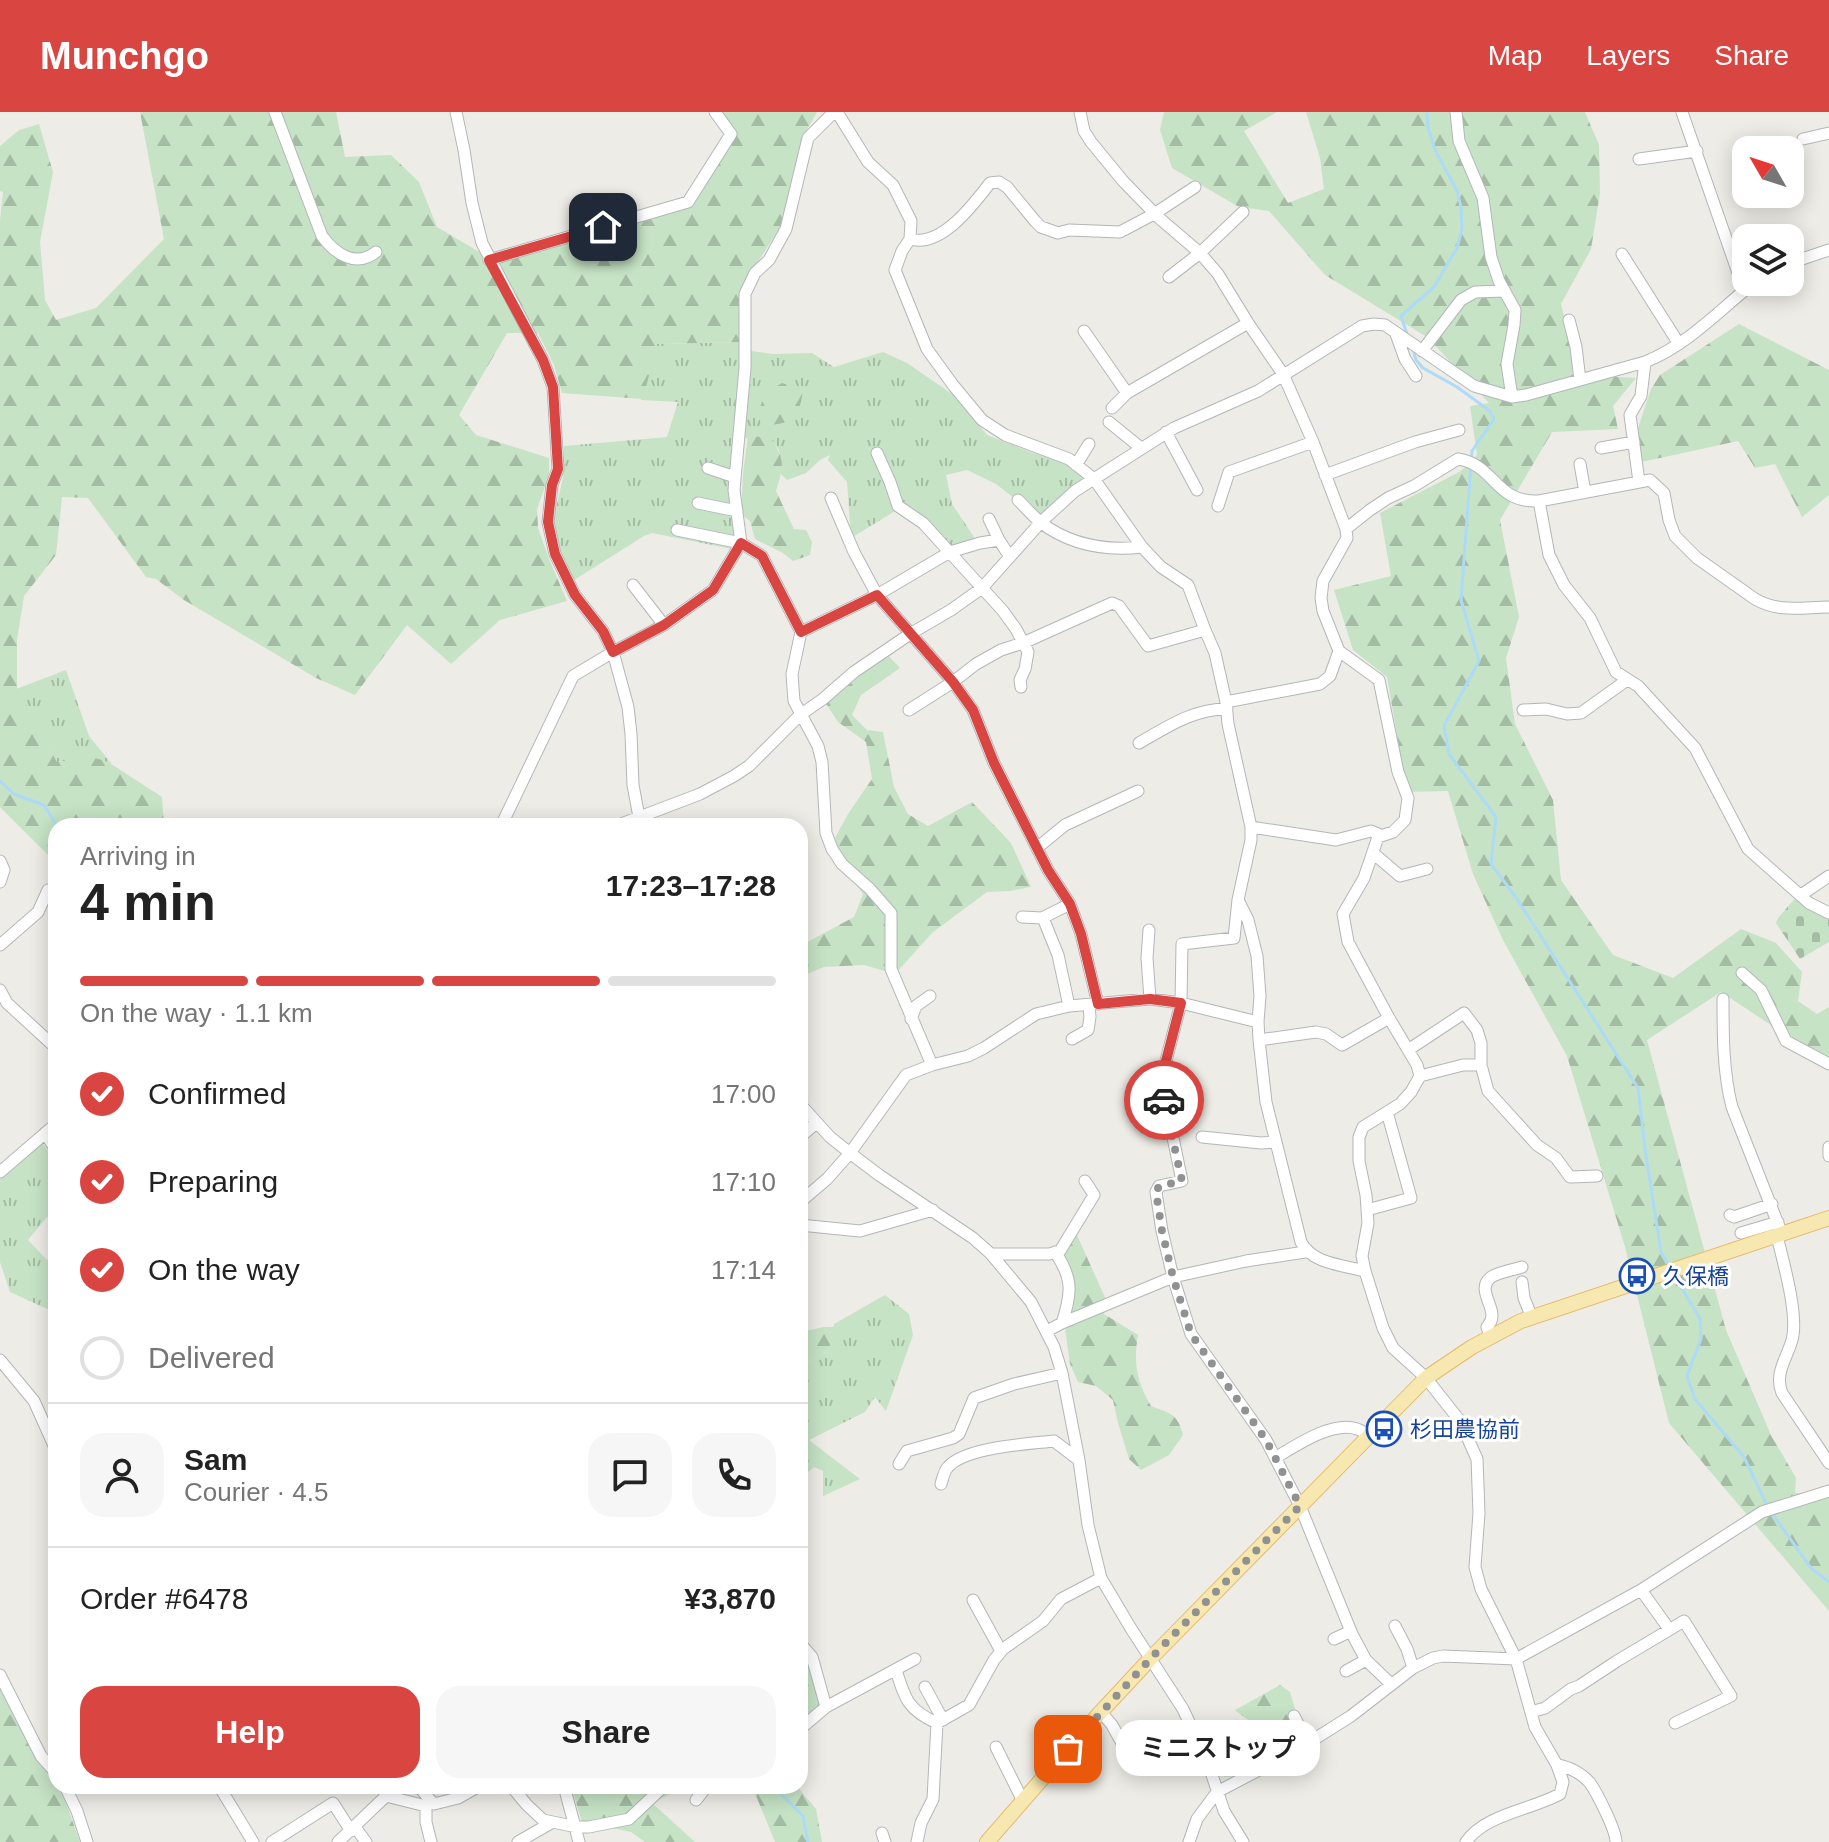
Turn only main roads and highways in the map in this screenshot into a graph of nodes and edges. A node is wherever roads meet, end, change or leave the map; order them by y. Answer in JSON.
{"nodes":[{"id":1,"x":1829,"y":1218,"type":"edge"},
{"id":2,"x":987,"y":1842,"type":"edge"}],
"edges":[{"from":1,"to":2,"type":"main road"}]}
